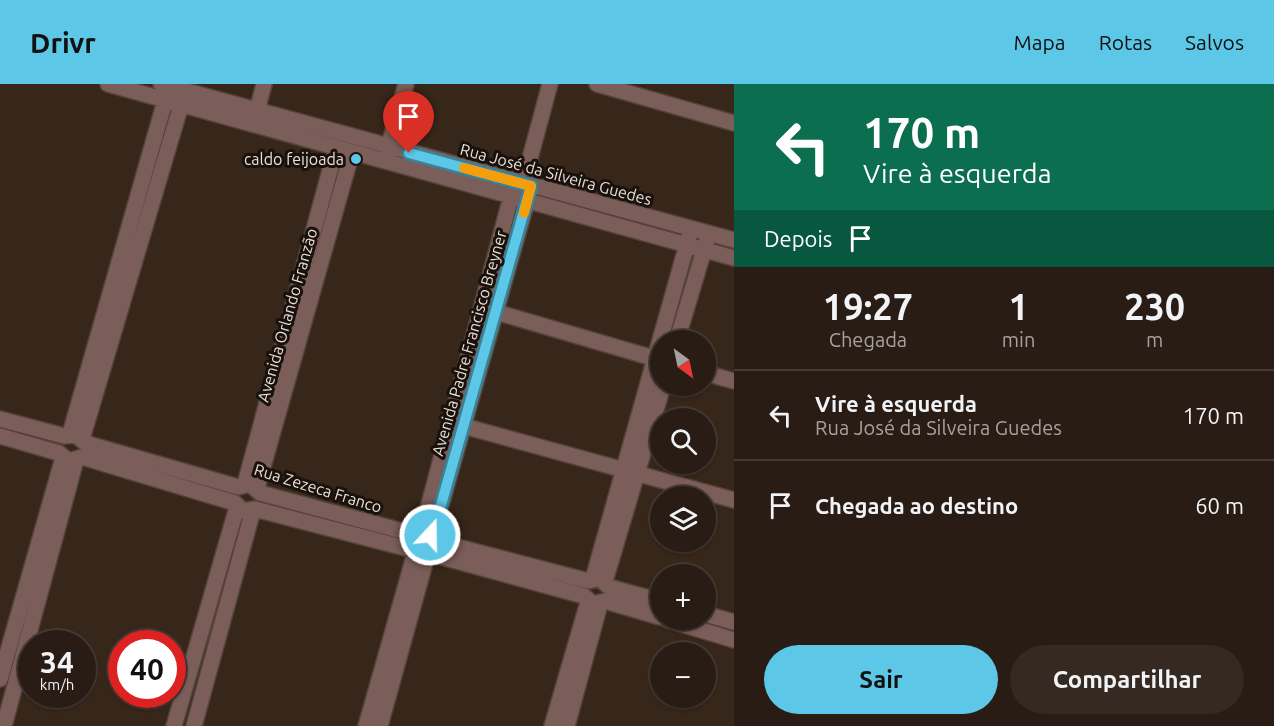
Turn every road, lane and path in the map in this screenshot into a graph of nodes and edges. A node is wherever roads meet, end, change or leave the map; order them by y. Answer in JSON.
{"nodes":[{"id":1,"x":161,"y":84,"type":"edge"},
{"id":2,"x":264,"y":84,"type":"edge"},
{"id":3,"x":406,"y":84,"type":"edge"},
{"id":4,"x":550,"y":84,"type":"edge"},
{"id":5,"x":597,"y":84,"type":"edge"},
{"id":6,"x":117,"y":85,"type":"edge"},
{"id":7,"x":165,"y":101,"type":"junction"},
{"id":8,"x":182,"y":105,"type":"junction"},
{"id":9,"x":255,"y":118,"type":"junction"},
{"id":10,"x":734,"y":123,"type":"edge"},
{"id":11,"x":336,"y":148,"type":"junction"},
{"id":12,"x":352,"y":152,"type":"junction"},
{"id":13,"x":386,"y":154,"type":"junction"},
{"id":14,"x":530,"y":158,"type":"junction"},
{"id":15,"x":531,"y":186,"type":"junction"},
{"id":16,"x":513,"y":189,"type":"junction"},
{"id":17,"x":527,"y":201,"type":"junction"},
{"id":18,"x":691,"y":229,"type":"junction"},
{"id":19,"x":709,"y":233,"type":"junction"},
{"id":20,"x":734,"y":240,"type":"edge"},
{"id":21,"x":687,"y":245,"type":"junction"},
{"id":22,"x":704,"y":249,"type":"junction"},
{"id":23,"x":734,"y":258,"type":"edge"},
{"id":24,"x":490,"y":310,"type":"junction"},
{"id":25,"x":665,"y":330,"type":"edge"},
{"id":26,"x":680,"y":330,"type":"edge"},
{"id":27,"x":650,"y":357,"type":"edge"},
{"id":28,"x":716,"y":375,"type":"edge"},
{"id":29,"x":650,"y":381,"type":"edge"},
{"id":30,"x":734,"y":381,"type":"edge"},
{"id":31,"x":660,"y":396,"type":"edge"},
{"id":32,"x":0,"y":419,"type":"edge"},
{"id":33,"x":457,"y":424,"type":"junction"},
{"id":34,"x":0,"y":436,"type":"edge"},
{"id":35,"x":73,"y":448,"type":"junction"},
{"id":36,"x":622,"y":468,"type":"junction"},
{"id":37,"x":637,"y":472,"type":"junction"},
{"id":38,"x":250,"y":488,"type":"junction"},
{"id":39,"x":734,"y":500,"type":"edge"},
{"id":40,"x":236,"y":505,"type":"junction"},
{"id":41,"x":254,"y":509,"type":"junction"},
{"id":42,"x":424,"y":545,"type":"junction"},
{"id":43,"x":596,"y":591,"type":"junction"},
{"id":44,"x":650,"y":599,"type":"edge"},
{"id":45,"x":650,"y":613,"type":"edge"},
{"id":46,"x":716,"y":617,"type":"edge"},
{"id":47,"x":25,"y":620,"type":"junction"},
{"id":48,"x":734,"y":622,"type":"edge"},
{"id":49,"x":701,"y":630,"type":"edge"},
{"id":50,"x":734,"y":640,"type":"edge"},
{"id":51,"x":0,"y":679,"type":"edge"},
{"id":52,"x":186,"y":680,"type":"edge"},
{"id":53,"x":186,"y":688,"type":"edge"},
{"id":54,"x":204,"y":692,"type":"junction"},
{"id":55,"x":179,"y":708,"type":"edge"},
{"id":56,"x":4,"y":726,"type":"edge"},
{"id":57,"x":174,"y":726,"type":"edge"},
{"id":58,"x":194,"y":726,"type":"edge"},
{"id":59,"x":366,"y":726,"type":"edge"},
{"id":60,"x":380,"y":726,"type":"edge"},
{"id":61,"x":552,"y":726,"type":"edge"},
{"id":62,"x":567,"y":726,"type":"edge"}],
"edges":[{"from":1,"to":9,"type":"street","name":"Rua José da Silveira Guedes"},
{"from":2,"to":9,"type":"street"},
{"from":3,"to":13,"type":"street"},
{"from":4,"to":14,"type":"street","name":"Avenida Padre Francisco Breyner"},
{"from":5,"to":10,"type":"street"},
{"from":6,"to":7,"type":"street","name":"Rua José da Silveira Guedes"},
{"from":7,"to":8,"type":"street","name":"Rua José da Silveira Guedes"},
{"from":7,"to":35,"type":"street"},
{"from":8,"to":9,"type":"street","name":"Rua José da Silveira Guedes"},
{"from":8,"to":35,"type":"street"},
{"from":9,"to":11,"type":"street","name":"Rua José da Silveira Guedes"},
{"from":9,"to":13,"type":"street","name":"Rua José da Silveira Guedes"},
{"from":11,"to":12,"type":"street","name":"Rua José da Silveira Guedes"},
{"from":11,"to":38,"type":"street","name":"Avenida Orlando Franzão"},
{"from":12,"to":13,"type":"street","name":"Rua José da Silveira Guedes"},
{"from":12,"to":38,"type":"street","name":"Avenida Orlando Franzão"},
{"from":13,"to":16,"type":"street","name":"Rua José da Silveira Guedes"},
{"from":14,"to":15,"type":"street","name":"Avenida Padre Francisco Breyner"},
{"from":14,"to":16,"type":"street","name":"Avenida Padre Francisco Breyner"},
{"from":15,"to":16,"type":"street","name":"Rua José da Silveira Guedes"},
{"from":15,"to":17,"type":"street","name":"Avenida Padre Francisco Breyner"},
{"from":15,"to":18,"type":"street","name":"Rua José da Silveira Guedes"},
{"from":16,"to":17,"type":"street","name":"Rua José da Silveira Guedes"},
{"from":16,"to":24,"type":"street","name":"Avenida Padre Francisco Breyner"},
{"from":17,"to":21,"type":"street","name":"Rua José da Silveira Guedes"},
{"from":17,"to":24,"type":"street","name":"Avenida Padre Francisco Breyner"},
{"from":18,"to":19,"type":"street","name":"Rua José da Silveira Guedes"},
{"from":18,"to":21,"type":"street"},
{"from":19,"to":20,"type":"street","name":"Rua José da Silveira Guedes"},
{"from":19,"to":22,"type":"street"},
{"from":21,"to":22,"type":"street","name":"Rua José da Silveira Guedes"},
{"from":21,"to":25,"type":"street"},
{"from":22,"to":23,"type":"street","name":"Rua José da Silveira Guedes"},
{"from":22,"to":26,"type":"street"},
{"from":24,"to":27,"type":"street"},
{"from":24,"to":33,"type":"street","name":"Avenida Padre Francisco Breyner"},
{"from":28,"to":30,"type":"street"},
{"from":29,"to":36,"type":"street"},
{"from":31,"to":37,"type":"street"},
{"from":32,"to":35,"type":"street","name":"Rua Zezeca Franco"},
{"from":33,"to":36,"type":"street"},
{"from":33,"to":42,"type":"street","name":"Avenida Padre Francisco Breyner"},
{"from":34,"to":35,"type":"street","name":"Rua Zezeca Franco"},
{"from":35,"to":38,"type":"street","name":"Rua Zezeca Franco"},
{"from":35,"to":40,"type":"street","name":"Rua Zezeca Franco"},
{"from":35,"to":47,"type":"street"},
{"from":36,"to":37,"type":"street"},
{"from":36,"to":43,"type":"street"},
{"from":37,"to":39,"type":"street"},
{"from":37,"to":43,"type":"street"},
{"from":38,"to":40,"type":"street","name":"Avenida Orlando Franzão"},
{"from":38,"to":41,"type":"street","name":"Avenida Orlando Franzão"},
{"from":38,"to":42,"type":"street","name":"Rua Zezeca Franco"},
{"from":40,"to":41,"type":"street","name":"Rua Zezeca Franco"},
{"from":40,"to":52,"type":"street","name":"Avenida Orlando Franzão"},
{"from":41,"to":42,"type":"street","name":"Rua Zezeca Franco"},
{"from":41,"to":54,"type":"street","name":"Avenida Orlando Franzão"},
{"from":42,"to":43,"type":"street","name":"Rua Zezeca Franco"},
{"from":42,"to":59,"type":"street","name":"Avenida Padre Francisco Breyner"},
{"from":42,"to":60,"type":"street","name":"Avenida Padre Francisco Breyner"},
{"from":43,"to":44,"type":"street","name":"Rua Zezeca Franco"},
{"from":43,"to":45,"type":"street","name":"Rua Zezeca Franco"},
{"from":43,"to":61,"type":"street"},
{"from":43,"to":62,"type":"street"},
{"from":46,"to":48,"type":"street"},
{"from":47,"to":51,"type":"street"},
{"from":47,"to":56,"type":"street"},
{"from":49,"to":50,"type":"street"},
{"from":53,"to":54,"type":"street"},
{"from":54,"to":58,"type":"street","name":"Avenida Orlando Franzão"},
{"from":55,"to":57,"type":"street","name":"Avenida Orlando Franzão"}]}
